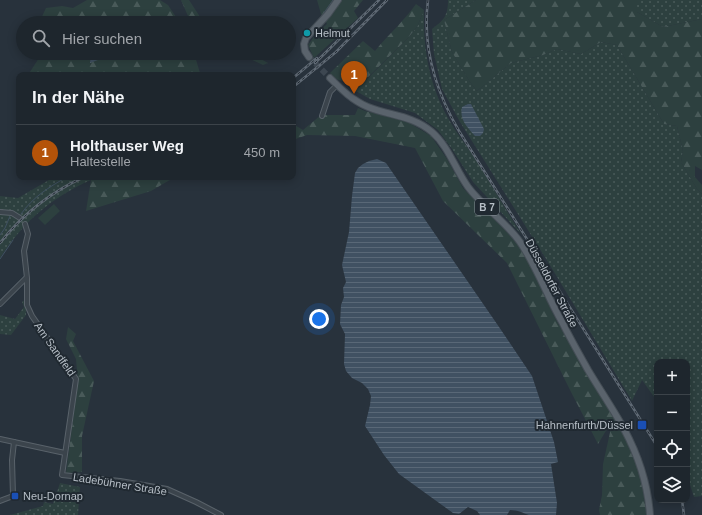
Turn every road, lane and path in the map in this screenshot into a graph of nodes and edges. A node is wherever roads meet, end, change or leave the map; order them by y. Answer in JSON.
{"nodes":[{"id":1,"x":338,"y":0,"type":"edge"},
{"id":2,"x":308,"y":57,"type":"tunnel mouth"},
{"id":3,"x":330,"y":78,"type":"tunnel mouth"},
{"id":4,"x":337,"y":85,"type":"junction"},
{"id":5,"x":322,"y":116,"type":"dead end"},
{"id":6,"x":0,"y":212,"type":"edge"},
{"id":7,"x":20,"y":218,"type":"dead end"},
{"id":8,"x":24,"y":224,"type":"dead end"},
{"id":9,"x":27,"y":278,"type":"junction"},
{"id":10,"x":0,"y":304,"type":"edge"},
{"id":11,"x":0,"y":439,"type":"edge"},
{"id":12,"x":14,"y":442,"type":"junction"},
{"id":13,"x":65,"y":453,"type":"junction"},
{"id":14,"x":62,"y":475,"type":"joint"},
{"id":15,"x":0,"y":501,"type":"edge"},
{"id":16,"x":221,"y":515,"type":"edge"},
{"id":17,"x":650,"y":515,"type":"edge"}],
"edges":[{"from":1,"to":2,"type":"main road"},
{"from":3,"to":4,"type":"main road","name":"Düsseldorfer Straße","number":"B 7"},
{"from":4,"to":5,"type":"street"},
{"from":4,"to":17,"type":"main road","name":"Düsseldorfer Straße","number":"B 7"},
{"from":6,"to":7,"type":"street"},
{"from":8,"to":9,"type":"street","name":"Am Sandfeld"},
{"from":9,"to":10,"type":"street"},
{"from":9,"to":13,"type":"street","name":"Am Sandfeld"},
{"from":11,"to":12,"type":"street"},
{"from":12,"to":13,"type":"street"},
{"from":12,"to":15,"type":"street"},
{"from":13,"to":14,"type":"street","name":"Am Sandfeld"},
{"from":14,"to":16,"type":"street","name":"Ladebühner Straße"}]}
